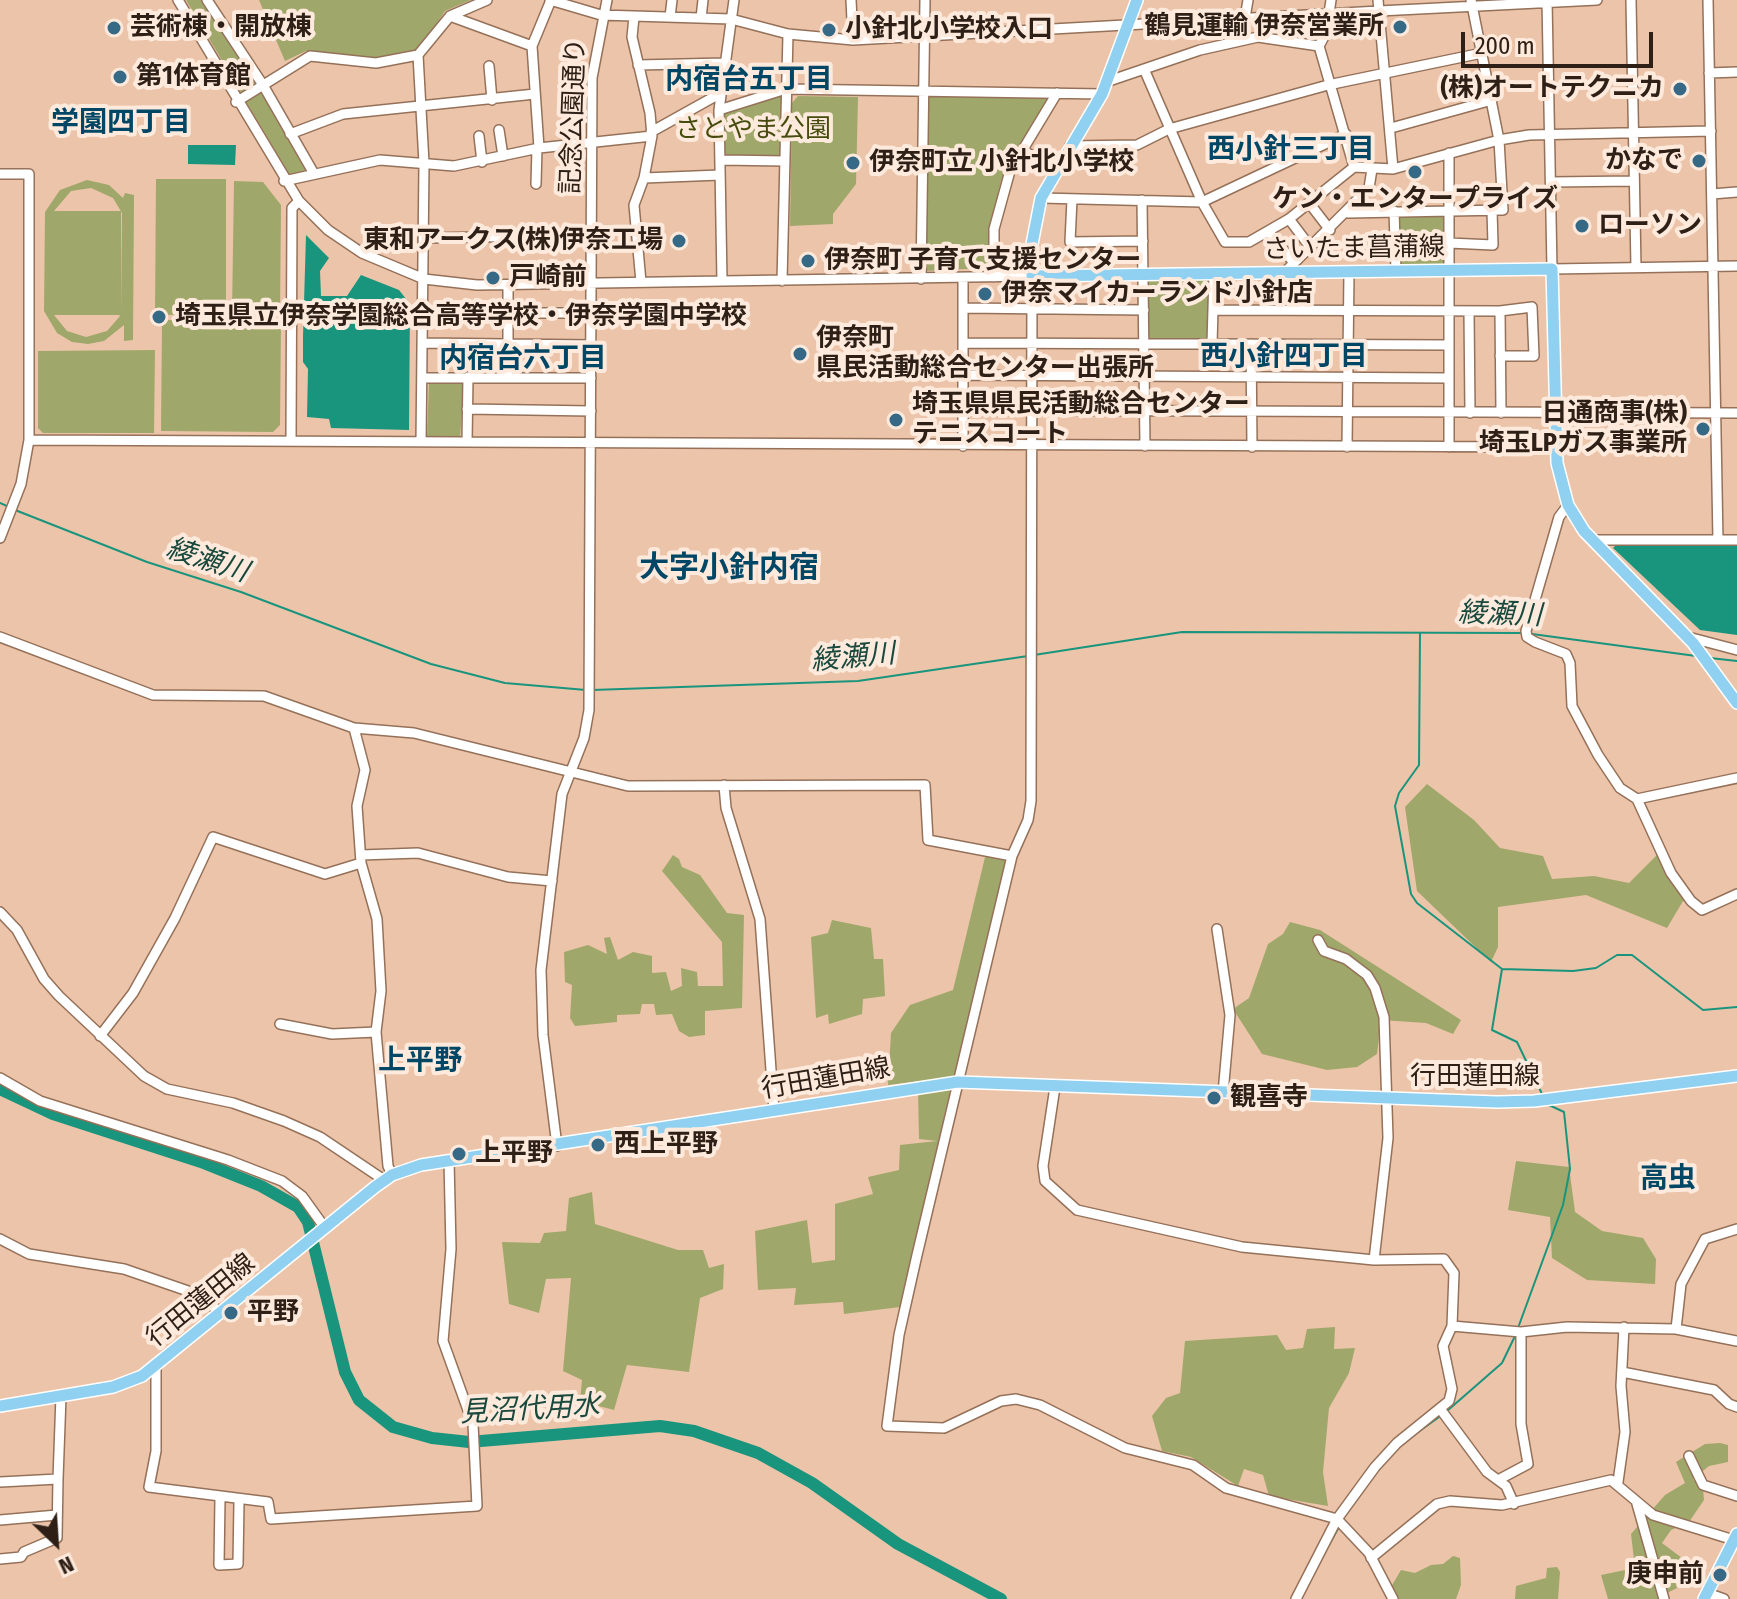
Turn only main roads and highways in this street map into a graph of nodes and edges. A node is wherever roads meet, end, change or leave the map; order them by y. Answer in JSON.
{"nodes":[{"id":1,"x":1137,"y":0,"type":"edge"},
{"id":2,"x":1737,"y":703,"type":"edge"},
{"id":3,"x":1737,"y":1076,"type":"edge"},
{"id":4,"x":0,"y":1406,"type":"edge"},
{"id":5,"x":1736,"y":1539,"type":"edge"},
{"id":6,"x":1706,"y":1596,"type":"edge"}],
"edges":[{"from":1,"to":2,"type":"main road","name":"さいたま菖蒲線"},
{"from":3,"to":4,"type":"main road","name":"行田蓮田線"},
{"from":5,"to":6,"type":"main road"}]}
